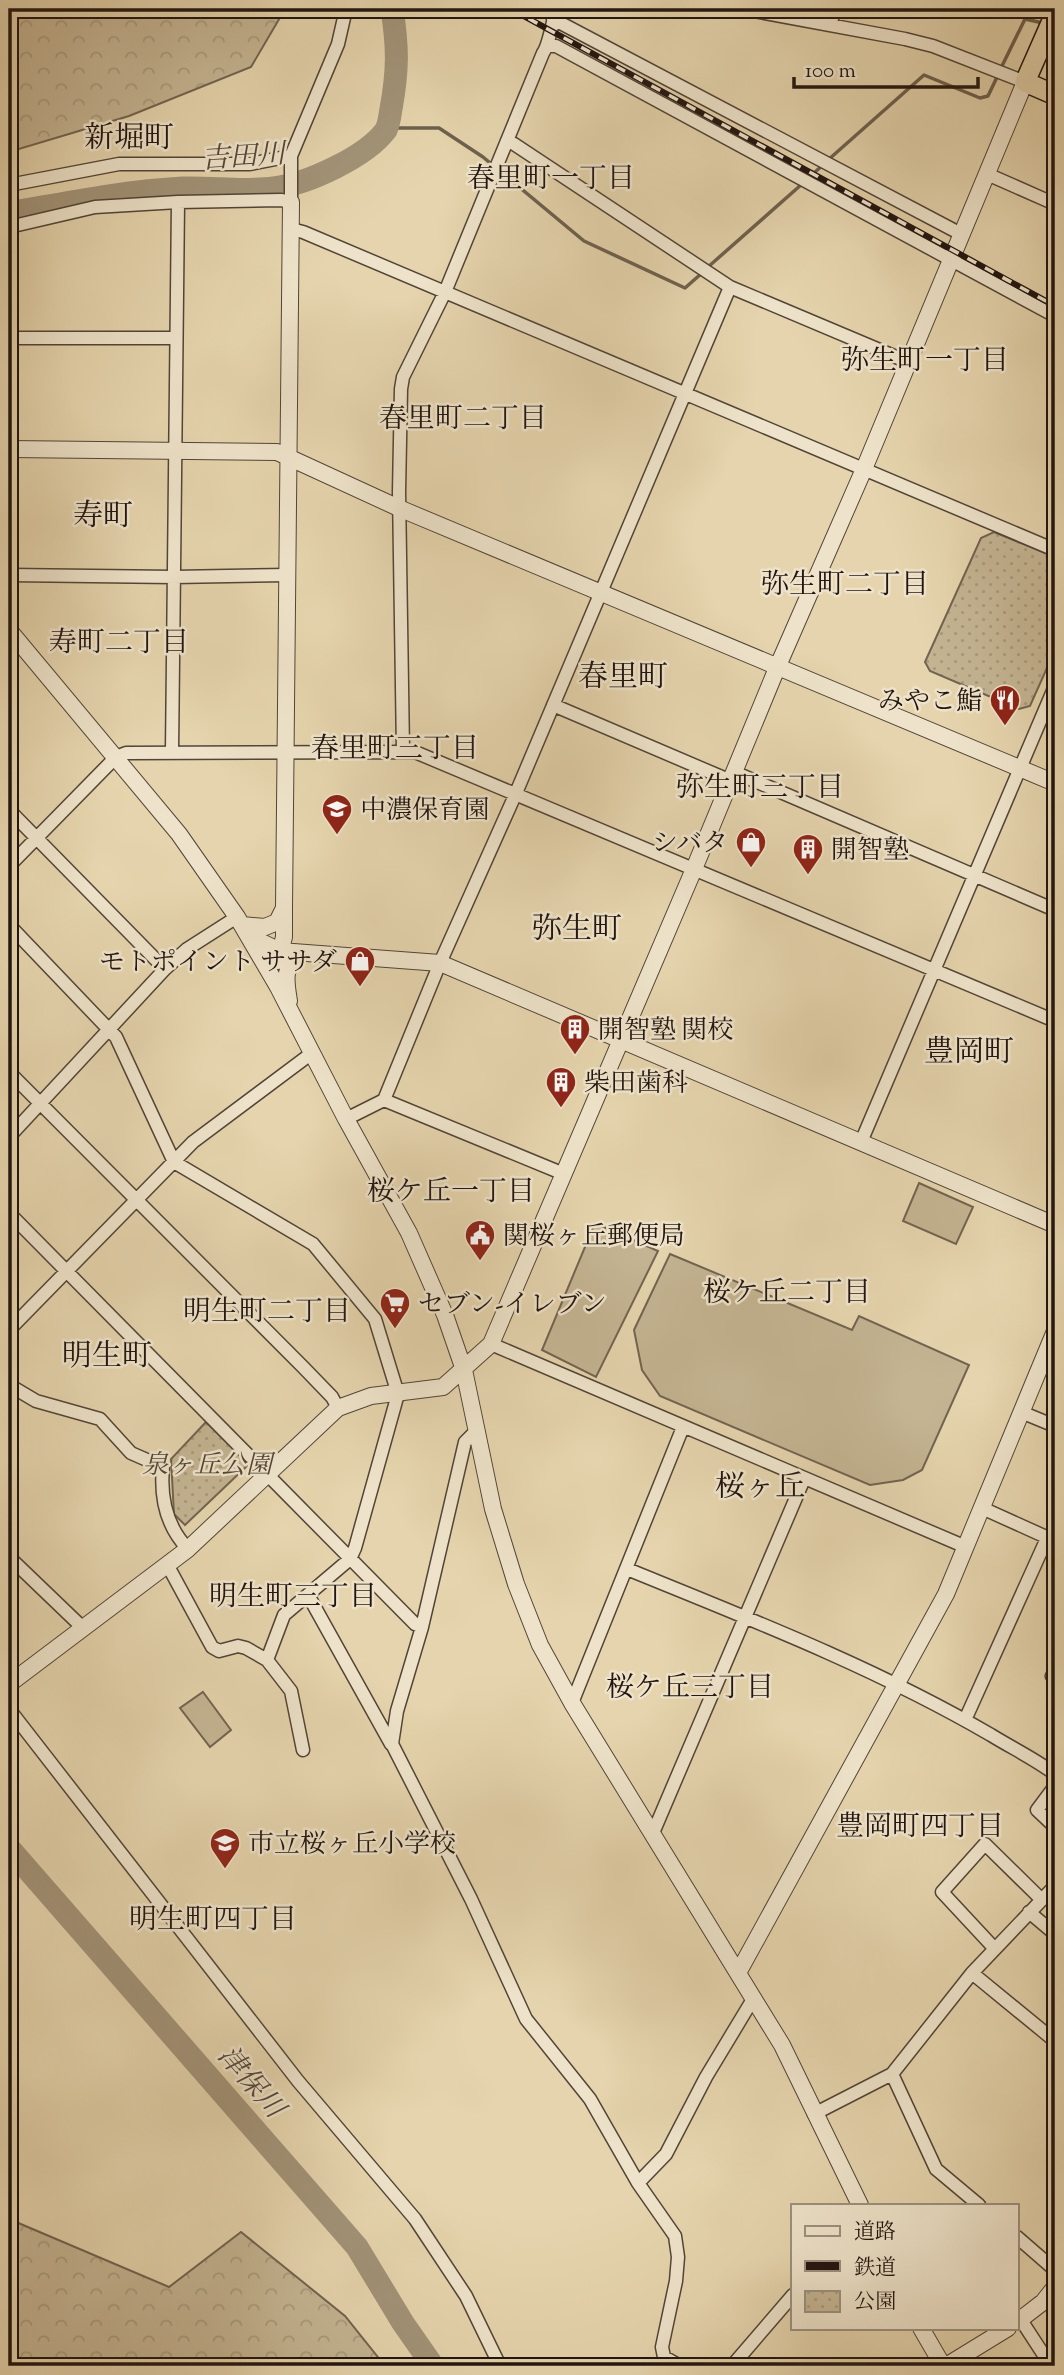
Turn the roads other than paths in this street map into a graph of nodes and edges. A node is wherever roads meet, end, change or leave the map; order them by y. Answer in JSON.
{"nodes":[{"id":1,"x":346,"y":9,"type":"edge"},
{"id":2,"x":744,"y":9,"type":"edge"},
{"id":3,"x":835,"y":9,"type":"edge"},
{"id":4,"x":555,"y":14,"type":"edge"},
{"id":5,"x":1055,"y":14,"type":"edge"},
{"id":6,"x":830,"y":25,"type":"junction"},
{"id":7,"x":548,"y":46,"type":"junction"},
{"id":8,"x":1025,"y":82,"type":"junction"},
{"id":9,"x":1055,"y":95,"type":"edge"},
{"id":10,"x":507,"y":141,"type":"junction"},
{"id":11,"x":291,"y":160,"type":"junction"},
{"id":12,"x":987,"y":174,"type":"junction"},
{"id":13,"x":9,"y":185,"type":"edge"},
{"id":14,"x":291,"y":196,"type":"junction"},
{"id":15,"x":178,"y":202,"type":"junction"},
{"id":16,"x":1055,"y":204,"type":"edge"},
{"id":17,"x":9,"y":227,"type":"edge"},
{"id":18,"x":291,"y":229,"type":"junction"},
{"id":19,"x":961,"y":234,"type":"junction"},
{"id":20,"x":951,"y":261,"type":"junction"},
{"id":21,"x":730,"y":287,"type":"junction"},
{"id":22,"x":445,"y":292,"type":"junction"},
{"id":23,"x":1055,"y":316,"type":"edge"},
{"id":24,"x":9,"y":338,"type":"edge"},
{"id":25,"x":176,"y":338,"type":"junction"},
{"id":26,"x":908,"y":362,"type":"junction"},
{"id":27,"x":685,"y":393,"type":"junction"},
{"id":28,"x":9,"y":449,"type":"edge"},
{"id":29,"x":175,"y":451,"type":"junction"},
{"id":30,"x":288,"y":457,"type":"junction"},
{"id":31,"x":864,"y":469,"type":"junction"},
{"id":32,"x":401,"y":509,"type":"junction"},
{"id":33,"x":1055,"y":550,"type":"edge"},
{"id":34,"x":9,"y":575,"type":"edge"},
{"id":35,"x":288,"y":575,"type":"junction"},
{"id":36,"x":174,"y":577,"type":"junction"},
{"id":37,"x":601,"y":593,"type":"junction"},
{"id":38,"x":9,"y":630,"type":"edge"},
{"id":39,"x":777,"y":668,"type":"junction"},
{"id":40,"x":1055,"y":685,"type":"edge"},
{"id":41,"x":553,"y":705,"type":"junction"},
{"id":42,"x":403,"y":751,"type":"junction"},
{"id":43,"x":172,"y":752,"type":"junction"},
{"id":44,"x":287,"y":752,"type":"junction"},
{"id":45,"x":116,"y":758,"type":"junction"},
{"id":46,"x":1020,"y":768,"type":"junction"},
{"id":47,"x":733,"y":777,"type":"junction"},
{"id":48,"x":1055,"y":783,"type":"edge"},
{"id":49,"x":516,"y":793,"type":"junction"},
{"id":50,"x":9,"y":810,"type":"edge"},
{"id":51,"x":36,"y":838,"type":"junction"},
{"id":52,"x":9,"y":866,"type":"edge"},
{"id":53,"x":694,"y":869,"type":"junction"},
{"id":54,"x":974,"y":875,"type":"junction"},
{"id":55,"x":284,"y":908,"type":"junction"},
{"id":56,"x":1055,"y":910,"type":"edge"},
{"id":57,"x":9,"y":925,"type":"edge"},
{"id":58,"x":242,"y":926,"type":"junction"},
{"id":59,"x":282,"y":944,"type":"junction"},
{"id":60,"x":301,"y":954,"type":"junction"},
{"id":61,"x":440,"y":963,"type":"junction"},
{"id":62,"x":165,"y":969,"type":"junction"},
{"id":63,"x":934,"y":970,"type":"junction"},
{"id":64,"x":274,"y":980,"type":"junction"},
{"id":65,"x":291,"y":1012,"type":"junction"},
{"id":66,"x":1055,"y":1021,"type":"edge"},
{"id":67,"x":109,"y":1028,"type":"junction"},
{"id":68,"x":620,"y":1041,"type":"junction"},
{"id":69,"x":312,"y":1053,"type":"junction"},
{"id":70,"x":9,"y":1072,"type":"edge"},
{"id":71,"x":384,"y":1100,"type":"junction"},
{"id":72,"x":39,"y":1103,"type":"junction"},
{"id":73,"x":346,"y":1119,"type":"junction"},
{"id":74,"x":9,"y":1137,"type":"edge"},
{"id":75,"x":861,"y":1142,"type":"junction"},
{"id":76,"x":174,"y":1162,"type":"junction"},
{"id":77,"x":564,"y":1174,"type":"junction"},
{"id":78,"x":136,"y":1201,"type":"junction"},
{"id":79,"x":9,"y":1213,"type":"edge"},
{"id":80,"x":1055,"y":1224,"type":"edge"},
{"id":81,"x":66,"y":1272,"type":"junction"},
{"id":82,"x":10,"y":1327,"type":"edge"},
{"id":83,"x":1055,"y":1331,"type":"edge"},
{"id":84,"x":491,"y":1344,"type":"junction"},
{"id":85,"x":464,"y":1370,"type":"junction"},
{"id":86,"x":9,"y":1385,"type":"edge"},
{"id":87,"x":398,"y":1394,"type":"junction"},
{"id":88,"x":338,"y":1408,"type":"junction"},
{"id":89,"x":1021,"y":1412,"type":"junction"},
{"id":90,"x":1055,"y":1426,"type":"edge"},
{"id":91,"x":682,"y":1427,"type":"junction"},
{"id":92,"x":476,"y":1430,"type":"junction"},
{"id":93,"x":267,"y":1475,"type":"junction"},
{"id":94,"x":804,"y":1479,"type":"junction"},
{"id":95,"x":982,"y":1508,"type":"junction"},
{"id":96,"x":1051,"y":1539,"type":"edge"},
{"id":97,"x":966,"y":1546,"type":"junction"},
{"id":98,"x":188,"y":1549,"type":"junction"},
{"id":99,"x":9,"y":1557,"type":"edge"},
{"id":100,"x":350,"y":1559,"type":"junction"},
{"id":101,"x":168,"y":1566,"type":"junction"},
{"id":102,"x":627,"y":1569,"type":"junction"},
{"id":103,"x":308,"y":1595,"type":"junction"},
{"id":104,"x":746,"y":1617,"type":"junction"},
{"id":105,"x":422,"y":1627,"type":"junction"},
{"id":106,"x":83,"y":1628,"type":"junction"},
{"id":107,"x":267,"y":1660,"type":"junction"},
{"id":108,"x":1055,"y":1671,"type":"edge"},
{"id":109,"x":1055,"y":1679,"type":"edge"},
{"id":110,"x":9,"y":1684,"type":"edge"},
{"id":111,"x":896,"y":1684,"type":"junction"},
{"id":112,"x":572,"y":1703,"type":"junction"},
{"id":113,"x":9,"y":1709,"type":"edge"},
{"id":114,"x":965,"y":1720,"type":"junction"},
{"id":115,"x":391,"y":1744,"type":"junction"},
{"id":116,"x":303,"y":1749,"type":"dead end"},
{"id":117,"x":1055,"y":1774,"type":"edge"},
{"id":118,"x":1055,"y":1786,"type":"edge"},
{"id":119,"x":1055,"y":1827,"type":"edge"},
{"id":120,"x":653,"y":1833,"type":"junction"},
{"id":121,"x":1055,"y":1886,"type":"edge"},
{"id":122,"x":1042,"y":1900,"type":"junction"},
{"id":123,"x":1029,"y":1912,"type":"junction"},
{"id":124,"x":1055,"y":1934,"type":"edge"},
{"id":125,"x":995,"y":1949,"type":"junction"},
{"id":126,"x":738,"y":1973,"type":"junction"},
{"id":127,"x":972,"y":1973,"type":"junction"},
{"id":128,"x":753,"y":1998,"type":"junction"},
{"id":129,"x":1055,"y":2041,"type":"edge"},
{"id":130,"x":892,"y":2074,"type":"junction"},
{"id":131,"x":814,"y":2114,"type":"junction"},
{"id":132,"x":638,"y":2183,"type":"junction"},
{"id":133,"x":859,"y":2204,"type":"edge"},
{"id":134,"x":978,"y":2204,"type":"edge"},
{"id":135,"x":1018,"y":2238,"type":"edge"},
{"id":136,"x":1055,"y":2270,"type":"edge"},
{"id":137,"x":1055,"y":2287,"type":"edge"},
{"id":138,"x":791,"y":2297,"type":"edge"},
{"id":139,"x":1018,"y":2321,"type":"edge"},
{"id":140,"x":1018,"y":2327,"type":"edge"},
{"id":141,"x":922,"y":2330,"type":"edge"},
{"id":142,"x":1003,"y":2330,"type":"edge"},
{"id":143,"x":500,"y":2366,"type":"edge"},
{"id":144,"x":680,"y":2366,"type":"edge"},
{"id":145,"x":732,"y":2366,"type":"edge"},
{"id":146,"x":944,"y":2366,"type":"edge"},
{"id":147,"x":1051,"y":2366,"type":"edge"}],
"edges":[{"from":1,"to":11,"type":"street"},
{"from":2,"to":6,"type":"street"},
{"from":3,"to":6,"type":"street"},
{"from":4,"to":7,"type":"street"},
{"from":4,"to":19,"type":"street"},
{"from":5,"to":8,"type":"highway"},
{"from":6,"to":8,"type":"street"},
{"from":7,"to":10,"type":"street"},
{"from":7,"to":20,"type":"street"},
{"from":8,"to":9,"type":"highway"},
{"from":8,"to":12,"type":"street"},
{"from":10,"to":21,"type":"street"},
{"from":10,"to":22,"type":"street"},
{"from":11,"to":13,"type":"street"},
{"from":11,"to":14,"type":"street"},
{"from":12,"to":16,"type":"street"},
{"from":12,"to":19,"type":"street"},
{"from":14,"to":15,"type":"street"},
{"from":14,"to":18,"type":"street"},
{"from":15,"to":17,"type":"street"},
{"from":15,"to":25,"type":"street"},
{"from":18,"to":22,"type":"street"},
{"from":18,"to":30,"type":"street"},
{"from":19,"to":20,"type":"street"},
{"from":20,"to":23,"type":"street"},
{"from":20,"to":26,"type":"street"},
{"from":21,"to":26,"type":"street"},
{"from":21,"to":27,"type":"street"},
{"from":22,"to":27,"type":"street"},
{"from":22,"to":32,"type":"street"},
{"from":24,"to":25,"type":"street"},
{"from":25,"to":29,"type":"street"},
{"from":26,"to":31,"type":"street"},
{"from":27,"to":31,"type":"street"},
{"from":27,"to":37,"type":"street"},
{"from":28,"to":29,"type":"street"},
{"from":29,"to":30,"type":"street"},
{"from":29,"to":36,"type":"street"},
{"from":30,"to":32,"type":"street"},
{"from":30,"to":35,"type":"street"},
{"from":31,"to":33,"type":"street"},
{"from":31,"to":39,"type":"street"},
{"from":32,"to":37,"type":"street"},
{"from":32,"to":42,"type":"street"},
{"from":34,"to":36,"type":"street"},
{"from":35,"to":36,"type":"street"},
{"from":35,"to":44,"type":"street"},
{"from":36,"to":43,"type":"street"},
{"from":37,"to":39,"type":"street"},
{"from":37,"to":41,"type":"street"},
{"from":38,"to":45,"type":"street"},
{"from":39,"to":46,"type":"street"},
{"from":39,"to":47,"type":"street"},
{"from":40,"to":46,"type":"street"},
{"from":41,"to":47,"type":"street"},
{"from":41,"to":49,"type":"street"},
{"from":42,"to":44,"type":"street"},
{"from":42,"to":49,"type":"street"},
{"from":43,"to":44,"type":"street"},
{"from":43,"to":45,"type":"street"},
{"from":44,"to":55,"type":"street"},
{"from":45,"to":51,"type":"street"},
{"from":45,"to":58,"type":"street"},
{"from":46,"to":48,"type":"street"},
{"from":46,"to":54,"type":"street"},
{"from":47,"to":53,"type":"street"},
{"from":47,"to":54,"type":"street"},
{"from":49,"to":53,"type":"street"},
{"from":49,"to":61,"type":"street"},
{"from":50,"to":51,"type":"street"},
{"from":51,"to":52,"type":"street"},
{"from":51,"to":62,"type":"street"},
{"from":53,"to":63,"type":"street"},
{"from":53,"to":68,"type":"street"},
{"from":54,"to":56,"type":"street"},
{"from":54,"to":63,"type":"street"},
{"from":55,"to":58,"type":"street"},
{"from":55,"to":59,"type":"street"},
{"from":57,"to":67,"type":"street"},
{"from":58,"to":59,"type":"street"},
{"from":58,"to":62,"type":"street"},
{"from":58,"to":64,"type":"street"},
{"from":59,"to":60,"type":"street"},
{"from":59,"to":64,"type":"street"},
{"from":60,"to":61,"type":"street"},
{"from":60,"to":65,"type":"street"},
{"from":61,"to":68,"type":"street"},
{"from":61,"to":71,"type":"street"},
{"from":62,"to":67,"type":"street"},
{"from":63,"to":66,"type":"street"},
{"from":63,"to":75,"type":"street"},
{"from":64,"to":65,"type":"street"},
{"from":65,"to":69,"type":"street"},
{"from":67,"to":72,"type":"street"},
{"from":67,"to":76,"type":"street"},
{"from":68,"to":75,"type":"street"},
{"from":68,"to":77,"type":"street"},
{"from":69,"to":73,"type":"street"},
{"from":69,"to":76,"type":"street"},
{"from":70,"to":72,"type":"street"},
{"from":71,"to":73,"type":"street"},
{"from":71,"to":77,"type":"street"},
{"from":72,"to":74,"type":"street"},
{"from":72,"to":78,"type":"street"},
{"from":73,"to":85,"type":"street"},
{"from":75,"to":80,"type":"street"},
{"from":76,"to":78,"type":"street"},
{"from":76,"to":87,"type":"street"},
{"from":77,"to":84,"type":"street"},
{"from":78,"to":81,"type":"street"},
{"from":78,"to":88,"type":"street"},
{"from":79,"to":81,"type":"street"},
{"from":81,"to":82,"type":"street"},
{"from":81,"to":93,"type":"street"},
{"from":83,"to":89,"type":"street"},
{"from":84,"to":85,"type":"street"},
{"from":84,"to":91,"type":"street"},
{"from":85,"to":87,"type":"street"},
{"from":85,"to":92,"type":"street"},
{"from":86,"to":98,"type":"street"},
{"from":87,"to":88,"type":"street"},
{"from":87,"to":100,"type":"street"},
{"from":88,"to":93,"type":"street"},
{"from":89,"to":90,"type":"street"},
{"from":89,"to":95,"type":"street"},
{"from":91,"to":94,"type":"street"},
{"from":91,"to":102,"type":"street"},
{"from":92,"to":105,"type":"street"},
{"from":92,"to":112,"type":"street"},
{"from":93,"to":98,"type":"street"},
{"from":93,"to":100,"type":"street"},
{"from":94,"to":97,"type":"street"},
{"from":94,"to":104,"type":"street"},
{"from":95,"to":96,"type":"street"},
{"from":95,"to":97,"type":"street"},
{"from":96,"to":114,"type":"street"},
{"from":97,"to":111,"type":"street"},
{"from":98,"to":101,"type":"street"},
{"from":99,"to":106,"type":"street"},
{"from":100,"to":103,"type":"street"},
{"from":100,"to":105,"type":"street"},
{"from":101,"to":106,"type":"street"},
{"from":101,"to":107,"type":"street"},
{"from":102,"to":104,"type":"street"},
{"from":102,"to":112,"type":"street"},
{"from":103,"to":107,"type":"street"},
{"from":103,"to":115,"type":"street"},
{"from":104,"to":111,"type":"street"},
{"from":104,"to":120,"type":"street"},
{"from":105,"to":115,"type":"street"},
{"from":106,"to":110,"type":"street"},
{"from":107,"to":116,"type":"street"},
{"from":108,"to":109,"type":"street"},
{"from":111,"to":114,"type":"street"},
{"from":111,"to":126,"type":"street"},
{"from":112,"to":120,"type":"street"},
{"from":113,"to":143,"type":"street"},
{"from":114,"to":117,"type":"street"},
{"from":115,"to":132,"type":"street"},
{"from":118,"to":119,"type":"street"},
{"from":120,"to":126,"type":"street"},
{"from":121,"to":122,"type":"street"},
{"from":122,"to":123,"type":"street"},
{"from":122,"to":125,"type":"street"},
{"from":123,"to":124,"type":"street"},
{"from":123,"to":125,"type":"street"},
{"from":125,"to":127,"type":"street"},
{"from":126,"to":128,"type":"street"},
{"from":127,"to":129,"type":"street"},
{"from":127,"to":130,"type":"street"},
{"from":128,"to":131,"type":"street"},
{"from":128,"to":132,"type":"street"},
{"from":130,"to":131,"type":"street"},
{"from":130,"to":134,"type":"street"},
{"from":131,"to":133,"type":"street"},
{"from":132,"to":144,"type":"street"},
{"from":135,"to":136,"type":"street"},
{"from":137,"to":139,"type":"street"},
{"from":138,"to":145,"type":"street"},
{"from":140,"to":147,"type":"street"},
{"from":141,"to":146,"type":"street"},
{"from":142,"to":146,"type":"street"}]}
